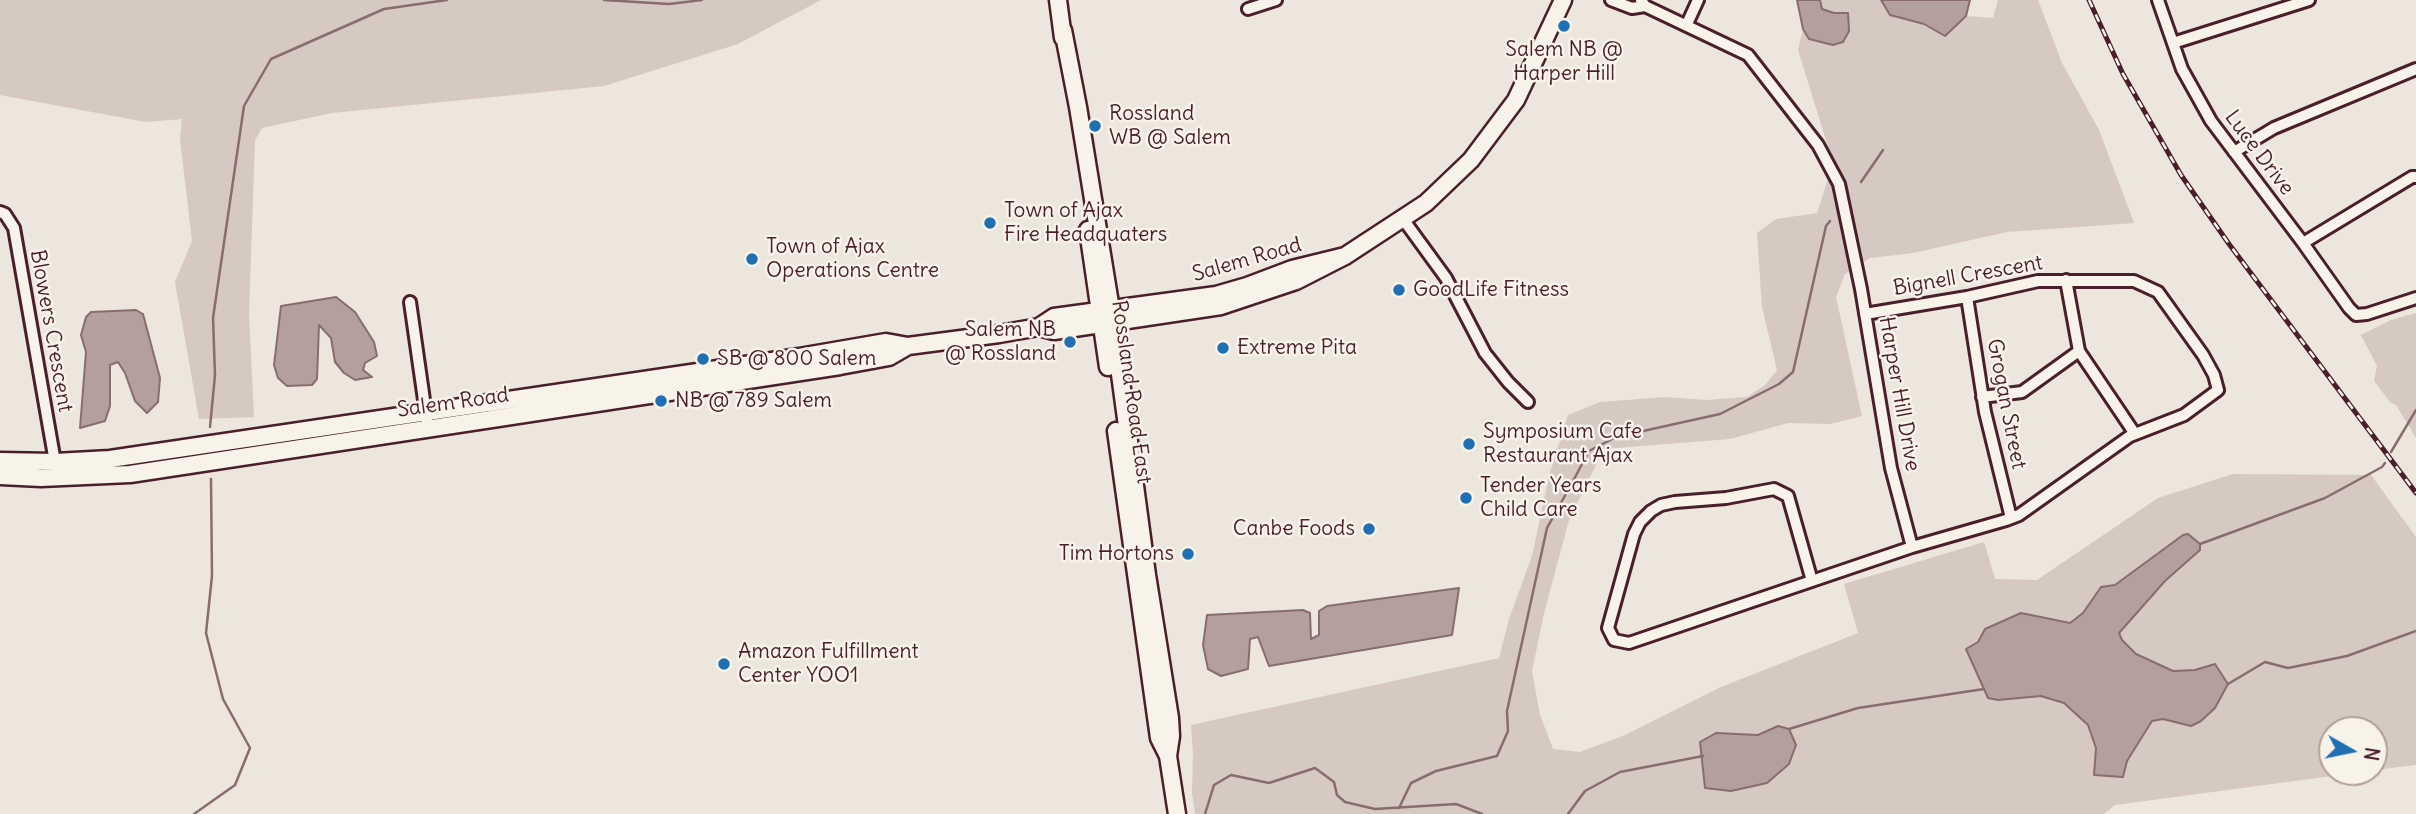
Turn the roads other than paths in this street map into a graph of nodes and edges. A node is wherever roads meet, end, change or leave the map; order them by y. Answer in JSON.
{"nodes":[{"id":1,"x":1058,"y":0,"type":"edge"},
{"id":2,"x":1276,"y":0,"type":"edge"},
{"id":3,"x":1563,"y":0,"type":"edge"},
{"id":4,"x":1611,"y":0,"type":"edge"},
{"id":5,"x":1698,"y":0,"type":"edge"},
{"id":6,"x":2158,"y":0,"type":"edge"},
{"id":7,"x":2309,"y":0,"type":"edge"},
{"id":8,"x":1643,"y":3,"type":"edge"},
{"id":9,"x":1248,"y":9,"type":"dead end"},
{"id":10,"x":1687,"y":24,"type":"junction"},
{"id":11,"x":2173,"y":43,"type":"junction"},
{"id":12,"x":2416,"y":69,"type":"edge"},
{"id":13,"x":2234,"y":152,"type":"junction"},
{"id":14,"x":2416,"y":177,"type":"edge"},
{"id":15,"x":0,"y":212,"type":"edge"},
{"id":16,"x":1403,"y":219,"type":"junction"},
{"id":17,"x":2303,"y":243,"type":"junction"},
{"id":18,"x":2066,"y":280,"type":"junction"},
{"id":19,"x":1967,"y":297,"type":"junction"},
{"id":20,"x":2416,"y":298,"type":"edge"},
{"id":21,"x":410,"y":302,"type":"dead end"},
{"id":22,"x":1865,"y":314,"type":"junction"},
{"id":23,"x":1106,"y":316,"type":"junction"},
{"id":24,"x":2079,"y":351,"type":"junction"},
{"id":25,"x":1982,"y":397,"type":"junction"},
{"id":26,"x":1528,"y":402,"type":"dead end"},
{"id":27,"x":427,"y":420,"type":"junction"},
{"id":28,"x":2135,"y":434,"type":"junction"},
{"id":29,"x":0,"y":461,"type":"edge"},
{"id":30,"x":55,"y":462,"type":"junction"},
{"id":31,"x":0,"y":476,"type":"edge"},
{"id":32,"x":2011,"y":518,"type":"junction"},
{"id":33,"x":1912,"y":547,"type":"junction"},
{"id":34,"x":1812,"y":580,"type":"junction"},
{"id":35,"x":1177,"y":811,"type":"edge"}],
"edges":[{"from":1,"to":23,"type":"main road","name":"Rossland Road East"},
{"from":2,"to":9,"type":"street"},
{"from":3,"to":16,"type":"main road","name":"Salem Road"},
{"from":4,"to":8,"type":"street","name":"Harper Hill Drive"},
{"from":5,"to":10,"type":"street"},
{"from":6,"to":11,"type":"street","name":"Luce Drive"},
{"from":7,"to":11,"type":"street"},
{"from":8,"to":10,"type":"street","name":"Harper Hill Drive"},
{"from":10,"to":22,"type":"street","name":"Harper Hill Drive"},
{"from":11,"to":13,"type":"street","name":"Luce Drive"},
{"from":12,"to":13,"type":"street"},
{"from":13,"to":17,"type":"street","name":"Luce Drive"},
{"from":14,"to":17,"type":"street"},
{"from":15,"to":30,"type":"street","name":"Blowers Crescent"},
{"from":16,"to":23,"type":"main road","name":"Salem Road"},
{"from":16,"to":26,"type":"street"},
{"from":17,"to":20,"type":"street","name":"Luce Drive"},
{"from":18,"to":19,"type":"street","name":"Bignell Crescent"},
{"from":18,"to":24,"type":"street"},
{"from":18,"to":28,"type":"street","name":"Bignell Crescent"},
{"from":19,"to":22,"type":"street","name":"Bignell Crescent"},
{"from":19,"to":25,"type":"street","name":"Grogan Street"},
{"from":21,"to":27,"type":"street"},
{"from":22,"to":33,"type":"street","name":"Harper Hill Drive"},
{"from":23,"to":27,"type":"main road","name":"Salem Road"},
{"from":23,"to":35,"type":"main road","name":"Rossland Road East"},
{"from":24,"to":25,"type":"street"},
{"from":24,"to":28,"type":"street"},
{"from":25,"to":32,"type":"street","name":"Grogan Street"},
{"from":27,"to":30,"type":"main road","name":"Salem Road"},
{"from":27,"to":31,"type":"main road","name":"Salem Road"},
{"from":28,"to":32,"type":"street","name":"Bignell Crescent"},
{"from":29,"to":30,"type":"main road","name":"Salem Road"},
{"from":32,"to":33,"type":"street","name":"Bignell Crescent"},
{"from":33,"to":34,"type":"street","name":"Bignell Crescent"},
{"from":34,"to":34,"type":"street","name":"Bignell Crescent"}]}
